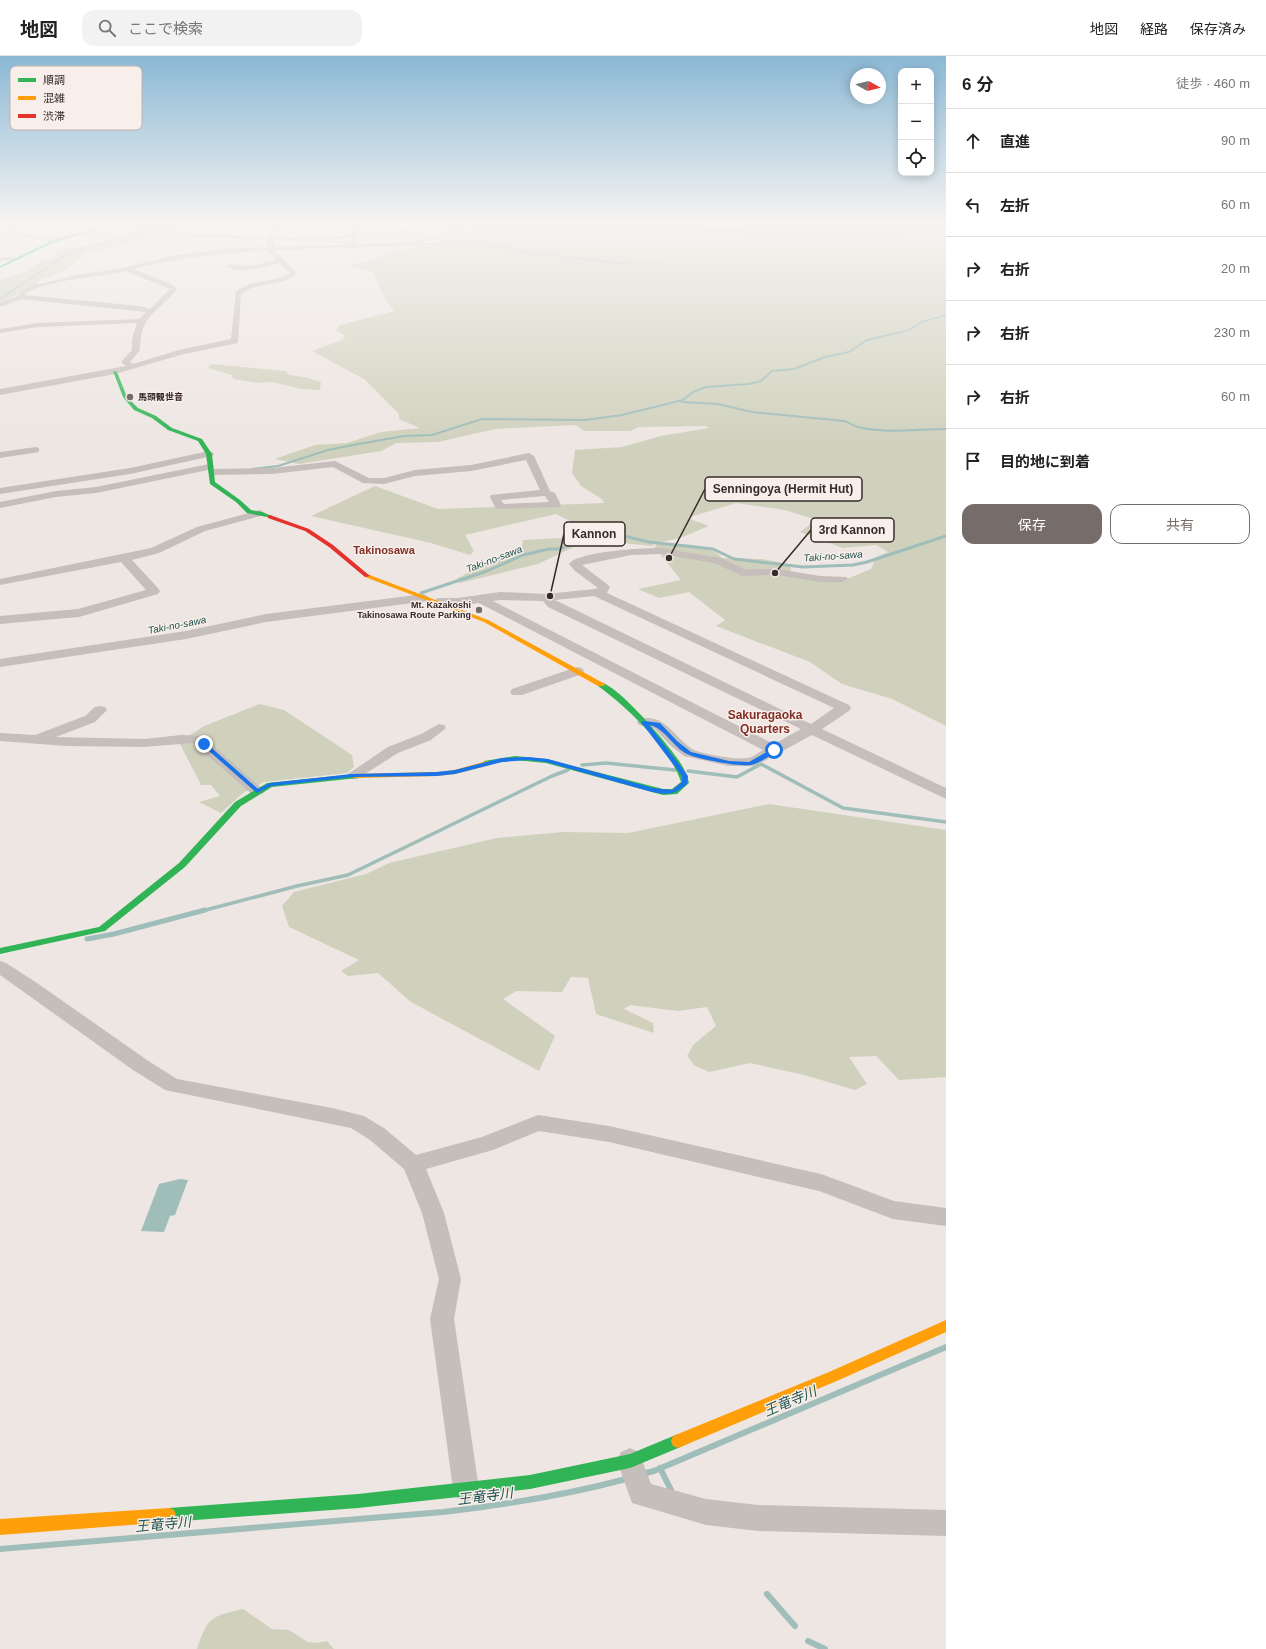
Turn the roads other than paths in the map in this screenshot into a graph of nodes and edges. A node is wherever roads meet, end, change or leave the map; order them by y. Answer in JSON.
{"nodes":[{"id":1,"x":166,"y":296,"type":"edge"},
{"id":2,"x":238,"y":296,"type":"edge"},
{"id":3,"x":20,"y":297,"type":"joint"},
{"id":4,"x":0,"y":305,"type":"edge"},
{"id":5,"x":150,"y":311,"type":"junction"},
{"id":6,"x":141,"y":321,"type":"junction"},
{"id":7,"x":0,"y":331,"type":"edge"},
{"id":8,"x":132,"y":367,"type":"junction"},
{"id":9,"x":115,"y":372,"type":"junction"},
{"id":10,"x":0,"y":392,"type":"edge"},
{"id":11,"x":36,"y":450,"type":"dead end"},
{"id":12,"x":208,"y":454,"type":"junction"},
{"id":13,"x":0,"y":455,"type":"edge"},
{"id":14,"x":211,"y":470,"type":"junction"},
{"id":15,"x":0,"y":491,"type":"edge"},
{"id":16,"x":546,"y":493,"type":"junction"},
{"id":17,"x":56,"y":494,"type":"junction"},
{"id":18,"x":0,"y":505,"type":"edge"},
{"id":19,"x":60,"y":505,"type":"dead end"},
{"id":20,"x":260,"y":513,"type":"junction"},
{"id":21,"x":124,"y":558,"type":"junction"},
{"id":22,"x":842,"y":579,"type":"dead end"},
{"id":23,"x":0,"y":582,"type":"edge"},
{"id":24,"x":596,"y":592,"type":"junction"},
{"id":25,"x":424,"y":598,"type":"junction"},
{"id":26,"x":546,"y":598,"type":"junction"},
{"id":27,"x":481,"y":599,"type":"junction"},
{"id":28,"x":438,"y":602,"type":"junction"},
{"id":29,"x":0,"y":620,"type":"edge"},
{"id":30,"x":0,"y":663,"type":"edge"},
{"id":31,"x":577,"y":671,"type":"junction"},
{"id":32,"x":517,"y":692,"type":"dead end"},
{"id":33,"x":100,"y":710,"type":"dead end"},
{"id":34,"x":644,"y":722,"type":"junction"},
{"id":35,"x":440,"y":728,"type":"dead end"},
{"id":36,"x":812,"y":729,"type":"junction"},
{"id":37,"x":0,"y":737,"type":"edge"},
{"id":38,"x":35,"y":740,"type":"junction"},
{"id":39,"x":774,"y":750,"type":"junction"},
{"id":40,"x":352,"y":776,"type":"junction"},
{"id":41,"x":257,"y":791,"type":"junction"},
{"id":42,"x":946,"y":794,"type":"edge"},
{"id":43,"x":0,"y":951,"type":"edge"},
{"id":44,"x":0,"y":968,"type":"edge"},
{"id":45,"x":413,"y":1164,"type":"junction"},
{"id":46,"x":946,"y":1217,"type":"edge"},
{"id":47,"x":946,"y":1326,"type":"edge"},
{"id":48,"x":634,"y":1473,"type":"junction"},
{"id":49,"x":466,"y":1489,"type":"junction"},
{"id":50,"x":946,"y":1523,"type":"edge"},
{"id":51,"x":0,"y":1527,"type":"edge"}],
"edges":[{"from":1,"to":5,"type":"street"},
{"from":2,"to":8,"type":"street"},
{"from":3,"to":4,"type":"street"},
{"from":3,"to":5,"type":"street"},
{"from":5,"to":6,"type":"street"},
{"from":6,"to":7,"type":"street"},
{"from":6,"to":8,"type":"street"},
{"from":8,"to":9,"type":"street"},
{"from":9,"to":10,"type":"street"},
{"from":9,"to":12,"type":"street"},
{"from":11,"to":13,"type":"street"},
{"from":12,"to":14,"type":"street"},
{"from":12,"to":15,"type":"street"},
{"from":14,"to":16,"type":"street"},
{"from":14,"to":17,"type":"street"},
{"from":14,"to":20,"type":"street"},
{"from":16,"to":16,"type":"street"},
{"from":17,"to":18,"type":"street"},
{"from":17,"to":19,"type":"street"},
{"from":20,"to":21,"type":"street"},
{"from":20,"to":25,"type":"street"},
{"from":21,"to":23,"type":"street"},
{"from":21,"to":29,"type":"street"},
{"from":22,"to":24,"type":"street"},
{"from":24,"to":26,"type":"street"},
{"from":24,"to":36,"type":"street"},
{"from":25,"to":28,"type":"street"},
{"from":25,"to":30,"type":"street"},
{"from":26,"to":27,"type":"street"},
{"from":26,"to":36,"type":"street"},
{"from":27,"to":28,"type":"street"},
{"from":27,"to":39,"type":"street"},
{"from":28,"to":31,"type":"street"},
{"from":31,"to":32,"type":"street"},
{"from":31,"to":34,"type":"street"},
{"from":33,"to":38,"type":"street"},
{"from":34,"to":39,"type":"street"},
{"from":34,"to":40,"type":"street"},
{"from":35,"to":40,"type":"street"},
{"from":36,"to":39,"type":"street"},
{"from":36,"to":42,"type":"street"},
{"from":37,"to":38,"type":"street"},
{"from":38,"to":41,"type":"street"},
{"from":40,"to":41,"type":"street"},
{"from":41,"to":43,"type":"street"},
{"from":44,"to":45,"type":"street"},
{"from":45,"to":46,"type":"street"},
{"from":45,"to":49,"type":"street"},
{"from":47,"to":48,"type":"street"},
{"from":48,"to":49,"type":"street"},
{"from":48,"to":50,"type":"street"},
{"from":49,"to":51,"type":"street"}]}
